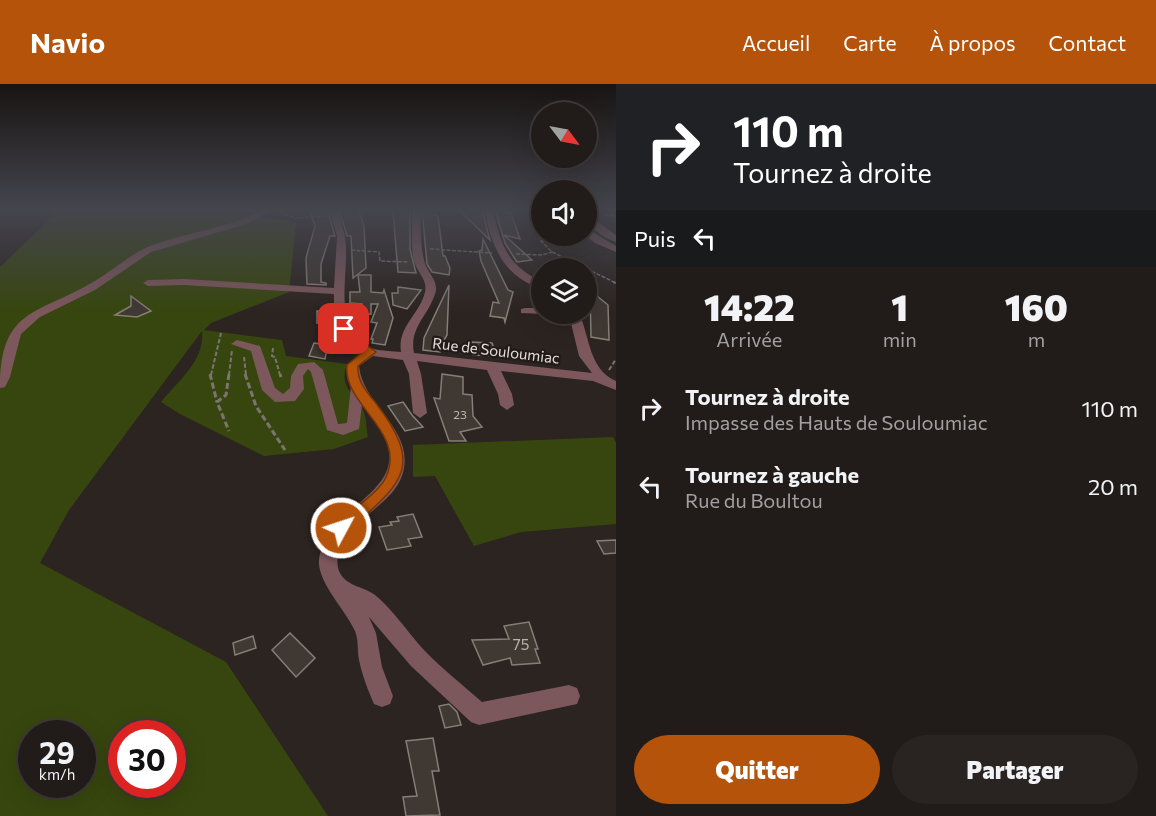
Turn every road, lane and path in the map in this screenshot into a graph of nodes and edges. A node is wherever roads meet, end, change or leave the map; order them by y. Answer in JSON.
{"nodes":[{"id":1,"x":170,"y":243,"type":"edge"},
{"id":2,"x":342,"y":243,"type":"edge"},
{"id":3,"x":419,"y":243,"type":"edge"},
{"id":4,"x":498,"y":243,"type":"edge"},
{"id":5,"x":545,"y":246,"type":"edge"},
{"id":6,"x":419,"y":249,"type":"junction"},
{"id":7,"x":341,"y":250,"type":"junction"},
{"id":8,"x":552,"y":252,"type":"junction"},
{"id":9,"x":501,"y":253,"type":"junction"},
{"id":10,"x":420,"y":262,"type":"junction"},
{"id":11,"x":531,"y":280,"type":"edge"},
{"id":12,"x":148,"y":283,"type":"dead end"},
{"id":13,"x":616,"y":283,"type":"edge"},
{"id":14,"x":337,"y":291,"type":"junction"},
{"id":15,"x":525,"y":311,"type":"dead end"},
{"id":16,"x":531,"y":311,"type":"edge"},
{"id":17,"x":577,"y":324,"type":"edge"},
{"id":18,"x":220,"y":333,"type":"dead end"},
{"id":19,"x":240,"y":345,"type":"junction"},
{"id":20,"x":273,"y":348,"type":"dead end"},
{"id":21,"x":370,"y":352,"type":"junction"},
{"id":22,"x":408,"y":355,"type":"junction"},
{"id":23,"x":492,"y":366,"type":"junction"},
{"id":24,"x":0,"y":384,"type":"edge"},
{"id":25,"x":612,"y":384,"type":"edge"},
{"id":26,"x":357,"y":387,"type":"junction"},
{"id":27,"x":290,"y":398,"type":"junction"},
{"id":28,"x":616,"y":399,"type":"edge"},
{"id":29,"x":217,"y":402,"type":"junction"},
{"id":30,"x":507,"y":405,"type":"dead end"},
{"id":31,"x":420,"y":413,"type":"dead end"},
{"id":32,"x":229,"y":431,"type":"dead end"},
{"id":33,"x":285,"y":450,"type":"dead end"},
{"id":34,"x":338,"y":586,"type":"junction"},
{"id":35,"x":382,"y":696,"type":"dead end"},
{"id":36,"x":569,"y":696,"type":"dead end"}],
"edges":[{"from":1,"to":24,"type":"street"},
{"from":2,"to":7,"type":"street"},
{"from":3,"to":6,"type":"street"},
{"from":4,"to":9,"type":"street"},
{"from":5,"to":8,"type":"path"},
{"from":6,"to":9,"type":"path"},
{"from":6,"to":10,"type":"street"},
{"from":7,"to":10,"type":"path"},
{"from":7,"to":14,"type":"street"},
{"from":8,"to":9,"type":"path"},
{"from":8,"to":13,"type":"path"},
{"from":9,"to":11,"type":"street"},
{"from":10,"to":22,"type":"street"},
{"from":12,"to":14,"type":"street"},
{"from":14,"to":21,"type":"street"},
{"from":15,"to":16,"type":"street"},
{"from":17,"to":25,"type":"street"},
{"from":18,"to":29,"type":"path"},
{"from":19,"to":27,"type":"street"},
{"from":19,"to":29,"type":"path"},
{"from":19,"to":33,"type":"path"},
{"from":20,"to":27,"type":"path"},
{"from":21,"to":22,"type":"street","name":"Rue de Souloumiac"},
{"from":21,"to":26,"type":"street"},
{"from":22,"to":23,"type":"street","name":"Rue de Souloumiac"},
{"from":22,"to":31,"type":"street"},
{"from":23,"to":25,"type":"street","name":"Rue de Souloumiac"},
{"from":23,"to":30,"type":"street"},
{"from":25,"to":28,"type":"street"},
{"from":26,"to":27,"type":"street"},
{"from":26,"to":34,"type":"street"},
{"from":29,"to":32,"type":"path"},
{"from":34,"to":35,"type":"street"},
{"from":34,"to":36,"type":"street"}]}
